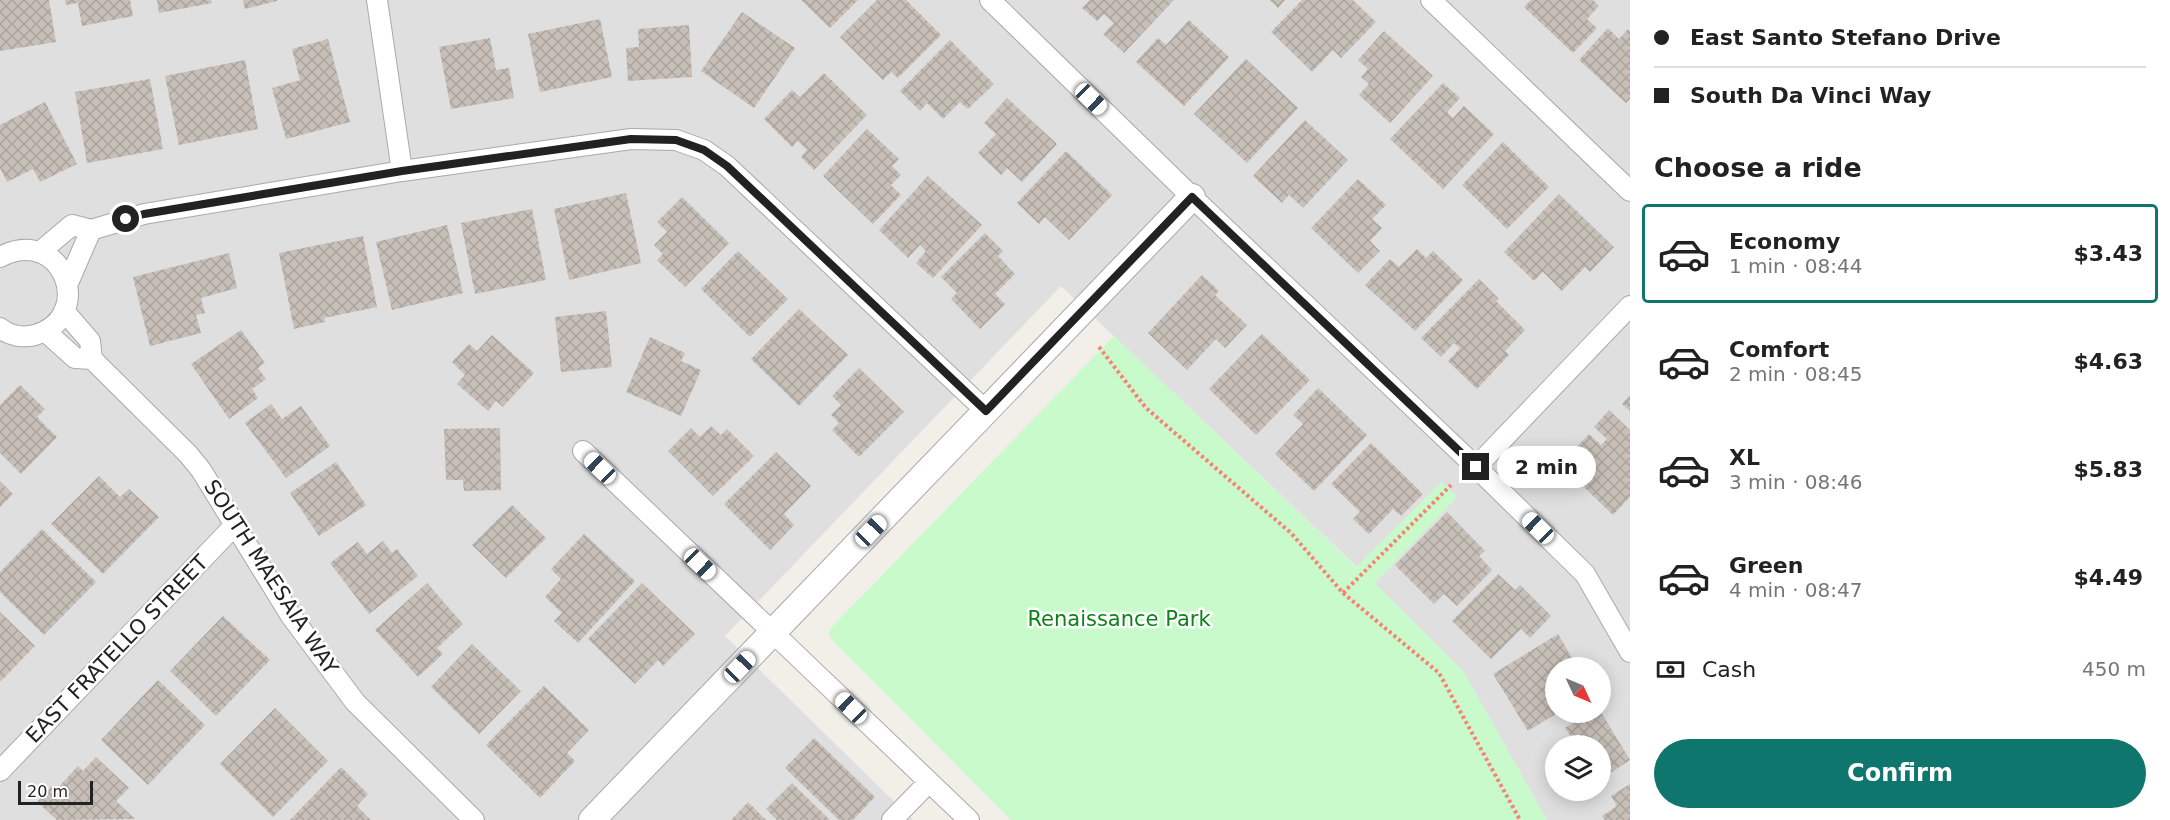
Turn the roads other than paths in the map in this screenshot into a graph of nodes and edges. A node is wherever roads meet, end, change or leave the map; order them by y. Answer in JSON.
{"nodes":[{"id":1,"x":377,"y":0,"type":"edge"},
{"id":2,"x":990,"y":0,"type":"edge"},
{"id":3,"x":1431,"y":0,"type":"edge"},
{"id":4,"x":402,"y":171,"type":"junction"},
{"id":5,"x":1630,"y":191,"type":"edge"},
{"id":6,"x":1192,"y":197,"type":"junction"},
{"id":7,"x":90,"y":230,"type":"junction"},
{"id":8,"x":4,"y":251,"type":"edge"},
{"id":9,"x":40,"y":252,"type":"junction"},
{"id":10,"x":68,"y":283,"type":"junction"},
{"id":11,"x":1630,"y":306,"type":"edge"},
{"id":12,"x":64,"y":311,"type":"junction"},
{"id":13,"x":1,"y":332,"type":"edge"},
{"id":14,"x":45,"y":332,"type":"junction"},
{"id":15,"x":92,"y":359,"type":"junction"},
{"id":16,"x":986,"y":411,"type":"junction"},
{"id":17,"x":583,"y":452,"type":"dead end"},
{"id":18,"x":1476,"y":467,"type":"junction"},
{"id":19,"x":234,"y":526,"type":"junction"},
{"id":20,"x":772,"y":633,"type":"junction"},
{"id":21,"x":1630,"y":652,"type":"edge"},
{"id":22,"x":0,"y":771,"type":"edge"},
{"id":23,"x":929,"y":782,"type":"junction"},
{"id":24,"x":474,"y":820,"type":"edge"},
{"id":25,"x":592,"y":820,"type":"edge"},
{"id":26,"x":892,"y":820,"type":"edge"},
{"id":27,"x":969,"y":820,"type":"edge"}],
"edges":[{"from":1,"to":4,"type":"street"},
{"from":2,"to":6,"type":"street"},
{"from":3,"to":5,"type":"street"},
{"from":4,"to":7,"type":"street"},
{"from":4,"to":16,"type":"street"},
{"from":6,"to":16,"type":"street"},
{"from":6,"to":18,"type":"street"},
{"from":7,"to":9,"type":"street"},
{"from":7,"to":10,"type":"street"},
{"from":8,"to":9,"type":"street"},
{"from":9,"to":10,"type":"street"},
{"from":10,"to":12,"type":"street"},
{"from":11,"to":18,"type":"street"},
{"from":12,"to":14,"type":"street"},
{"from":12,"to":15,"type":"street","name":"SOUTH MAESAIA WAY"},
{"from":13,"to":14,"type":"street"},
{"from":14,"to":15,"type":"street","name":"SOUTH MAESAIA WAY"},
{"from":15,"to":19,"type":"street","name":"SOUTH MAESAIA WAY"},
{"from":16,"to":20,"type":"street"},
{"from":17,"to":20,"type":"street"},
{"from":18,"to":21,"type":"street"},
{"from":19,"to":22,"type":"street","name":"EAST FRATELLO STREET"},
{"from":19,"to":24,"type":"street","name":"SOUTH MAESAIA WAY"},
{"from":20,"to":23,"type":"street"},
{"from":20,"to":25,"type":"street"},
{"from":23,"to":26,"type":"street"},
{"from":23,"to":27,"type":"street"}]}
